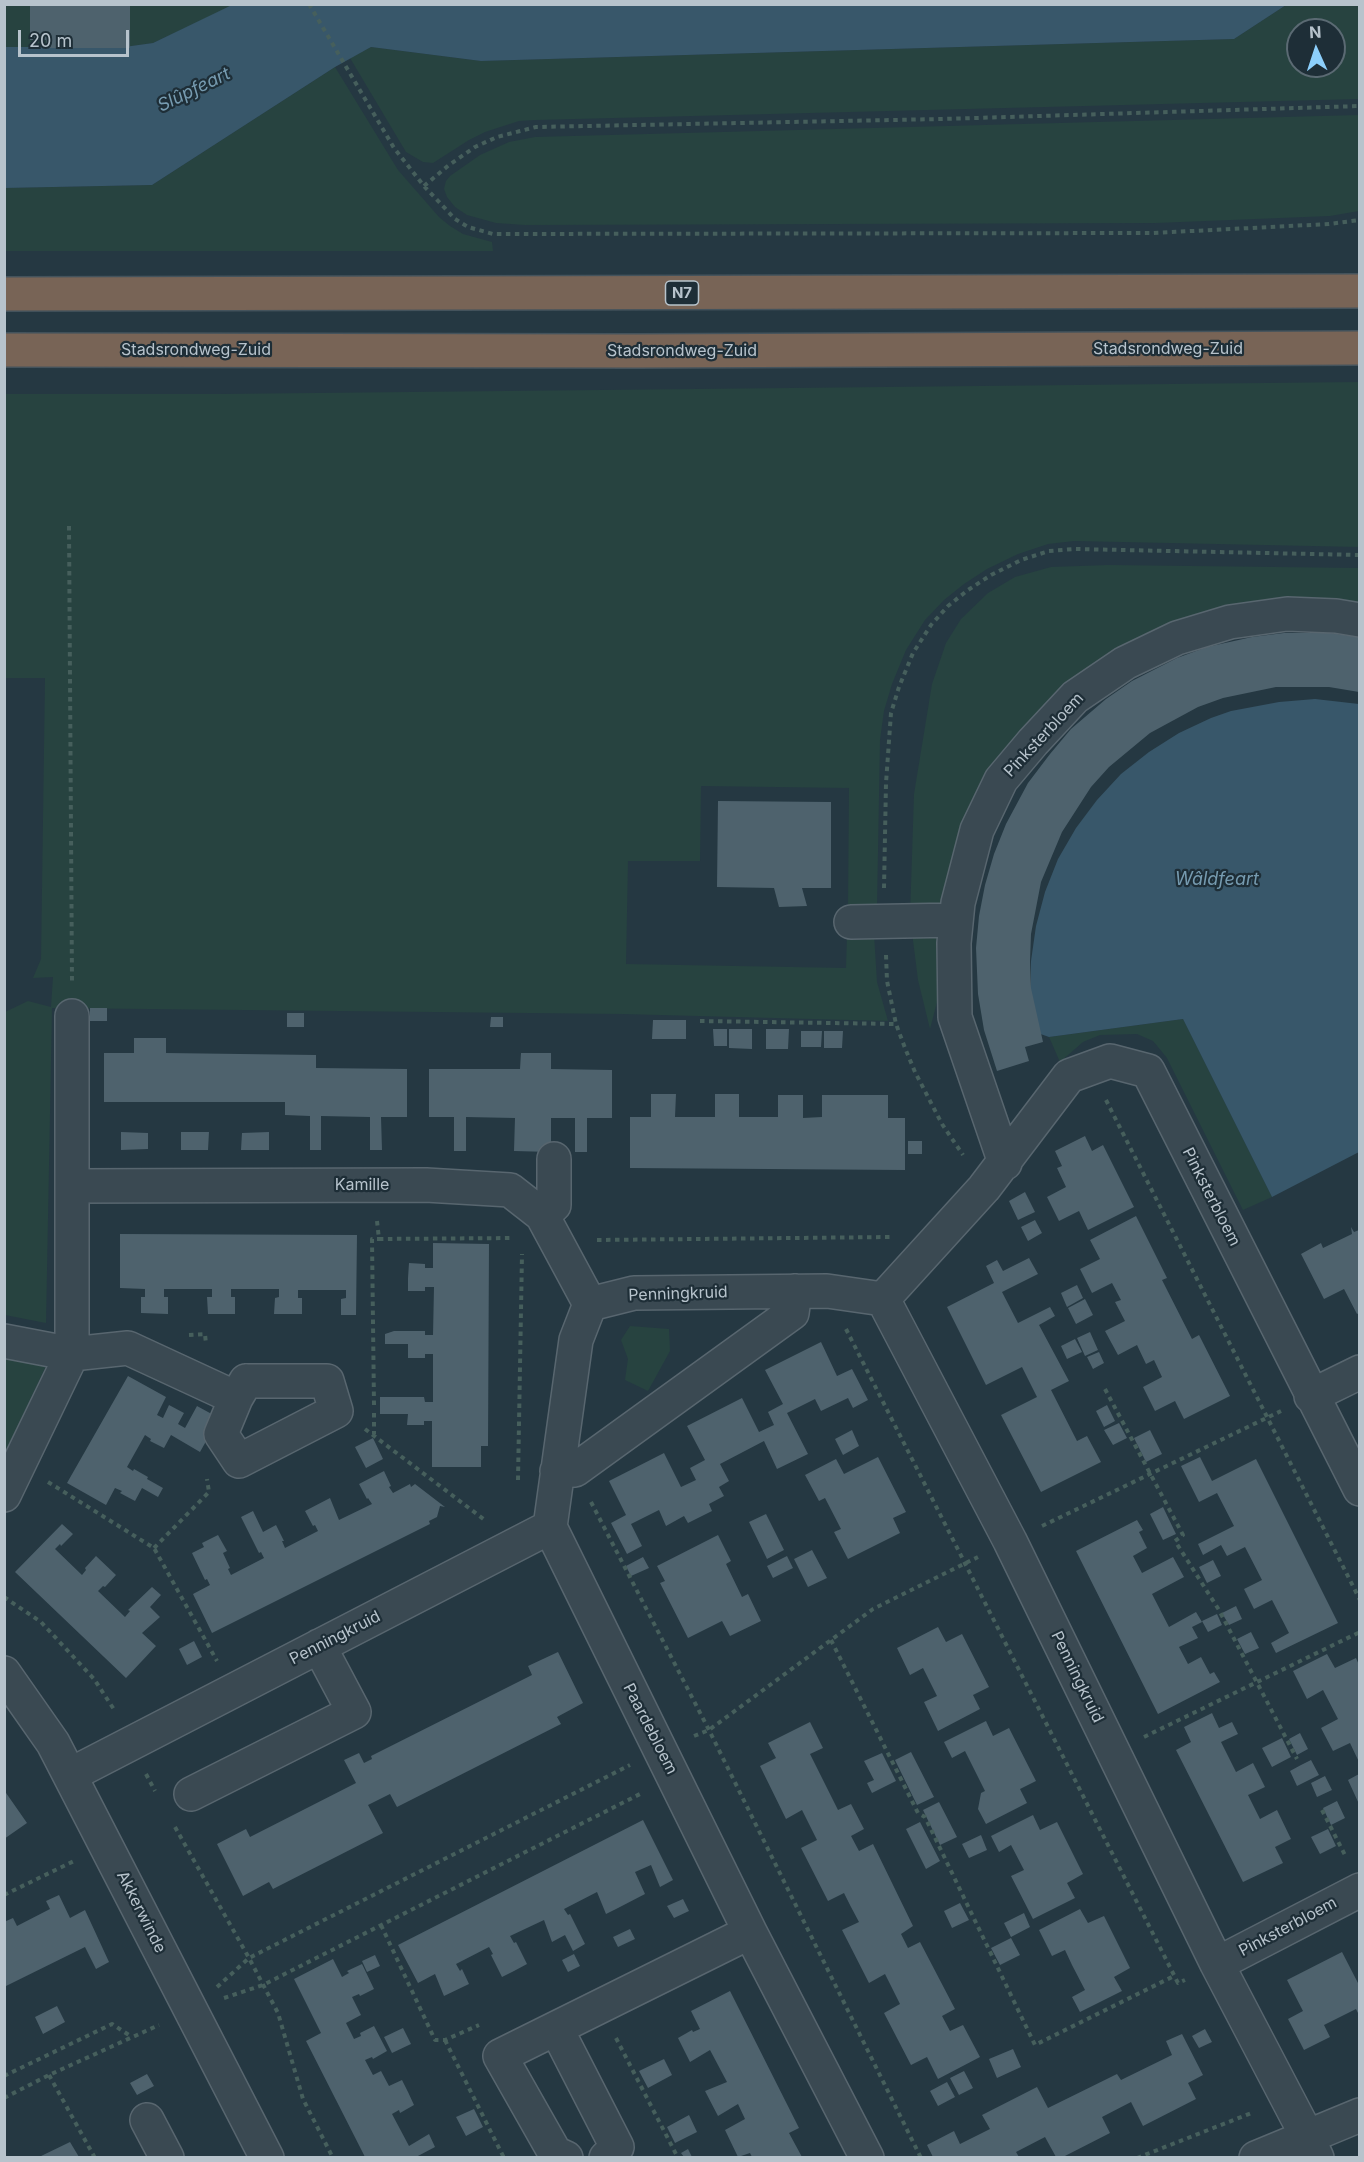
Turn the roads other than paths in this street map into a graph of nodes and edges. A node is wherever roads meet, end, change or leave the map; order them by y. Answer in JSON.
{"nodes":[{"id":1,"x":1359,"y":291,"type":"edge"},
{"id":2,"x":4,"y":294,"type":"edge"},
{"id":3,"x":1359,"y":348,"type":"edge"},
{"id":4,"x":4,"y":350,"type":"edge"},
{"id":5,"x":1359,"y":620,"type":"edge"},
{"id":6,"x":956,"y":920,"type":"junction"},
{"id":7,"x":851,"y":922,"type":"dead end"},
{"id":8,"x":72,"y":1016,"type":"road end"},
{"id":9,"x":554,"y":1159,"type":"dead end"},
{"id":10,"x":1005,"y":1163,"type":"junction"},
{"id":11,"x":72,"y":1186,"type":"junction"},
{"id":12,"x":540,"y":1230,"type":"junction"},
{"id":13,"x":795,"y":1291,"type":"junction"},
{"id":14,"x":883,"y":1299,"type":"junction"},
{"id":15,"x":590,"y":1304,"type":"junction"},
{"id":16,"x":4,"y":1341,"type":"edge"},
{"id":17,"x":72,"y":1354,"type":"junction"},
{"id":18,"x":1359,"y":1372,"type":"edge"},
{"id":19,"x":1311,"y":1396,"type":"junction"},
{"id":20,"x":236,"y":1398,"type":"junction"},
{"id":21,"x":566,"y":1471,"type":"junction"},
{"id":22,"x":1359,"y":1489,"type":"edge"},
{"id":23,"x":4,"y":1495,"type":"edge"},
{"id":24,"x":550,"y":1527,"type":"junction"},
{"id":25,"x":319,"y":1646,"type":"junction"},
{"id":26,"x":4,"y":1673,"type":"edge"},
{"id":27,"x":70,"y":1774,"type":"junction"},
{"id":28,"x":191,"y":1794,"type":"dead end"},
{"id":29,"x":1354,"y":1875,"type":"edge"},
{"id":30,"x":750,"y":1932,"type":"junction"},
{"id":31,"x":1217,"y":1964,"type":"junction"},
{"id":32,"x":556,"y":2030,"type":"junction"},
{"id":33,"x":1359,"y":2115,"type":"edge"},
{"id":34,"x":147,"y":2120,"type":"dead end"},
{"id":35,"x":1312,"y":2147,"type":"edge"},
{"id":36,"x":167,"y":2157,"type":"edge"},
{"id":37,"x":267,"y":2157,"type":"edge"},
{"id":38,"x":566,"y":2157,"type":"edge"},
{"id":39,"x":606,"y":2157,"type":"edge"},
{"id":40,"x":867,"y":2157,"type":"edge"},
{"id":41,"x":1256,"y":2157,"type":"edge"}],
"edges":[{"from":1,"to":2,"type":"highway","number":"N7"},
{"from":3,"to":4,"type":"highway","name":"Stadsrondweg-Zuid"},
{"from":5,"to":6,"type":"street","name":"Pinksterbloem"},
{"from":6,"to":7,"type":"street"},
{"from":6,"to":10,"type":"street","name":"Pinksterbloem"},
{"from":8,"to":11,"type":"street"},
{"from":9,"to":12,"type":"street"},
{"from":10,"to":14,"type":"street","name":"Pinksterbloem"},
{"from":10,"to":19,"type":"street","name":"Pinksterbloem"},
{"from":11,"to":12,"type":"street","name":"Kamille"},
{"from":11,"to":17,"type":"street"},
{"from":12,"to":15,"type":"street","name":"Kamille"},
{"from":13,"to":14,"type":"street","name":"Penningkruid"},
{"from":13,"to":15,"type":"street","name":"Penningkruid"},
{"from":13,"to":21,"type":"street"},
{"from":14,"to":31,"type":"street","name":"Penningkruid"},
{"from":15,"to":21,"type":"street"},
{"from":16,"to":17,"type":"street"},
{"from":17,"to":20,"type":"street"},
{"from":17,"to":23,"type":"street"},
{"from":18,"to":19,"type":"street"},
{"from":19,"to":22,"type":"street","name":"Pinksterbloem"},
{"from":20,"to":20,"type":"street"},
{"from":21,"to":24,"type":"street"},
{"from":24,"to":25,"type":"street","name":"Penningkruid"},
{"from":24,"to":30,"type":"street","name":"Paardebloem"},
{"from":25,"to":27,"type":"street","name":"Penningkruid"},
{"from":25,"to":28,"type":"street"},
{"from":26,"to":27,"type":"street","name":"Akkerwinde"},
{"from":27,"to":37,"type":"street","name":"Akkerwinde"},
{"from":29,"to":31,"type":"street","name":"Pinksterbloem"},
{"from":30,"to":32,"type":"street"},
{"from":30,"to":40,"type":"street","name":"Paardebloem"},
{"from":31,"to":35,"type":"street","name":"Penningkruid"},
{"from":32,"to":38,"type":"street"},
{"from":32,"to":39,"type":"street"},
{"from":33,"to":35,"type":"street"},
{"from":34,"to":36,"type":"street"},
{"from":35,"to":41,"type":"street"}]}
